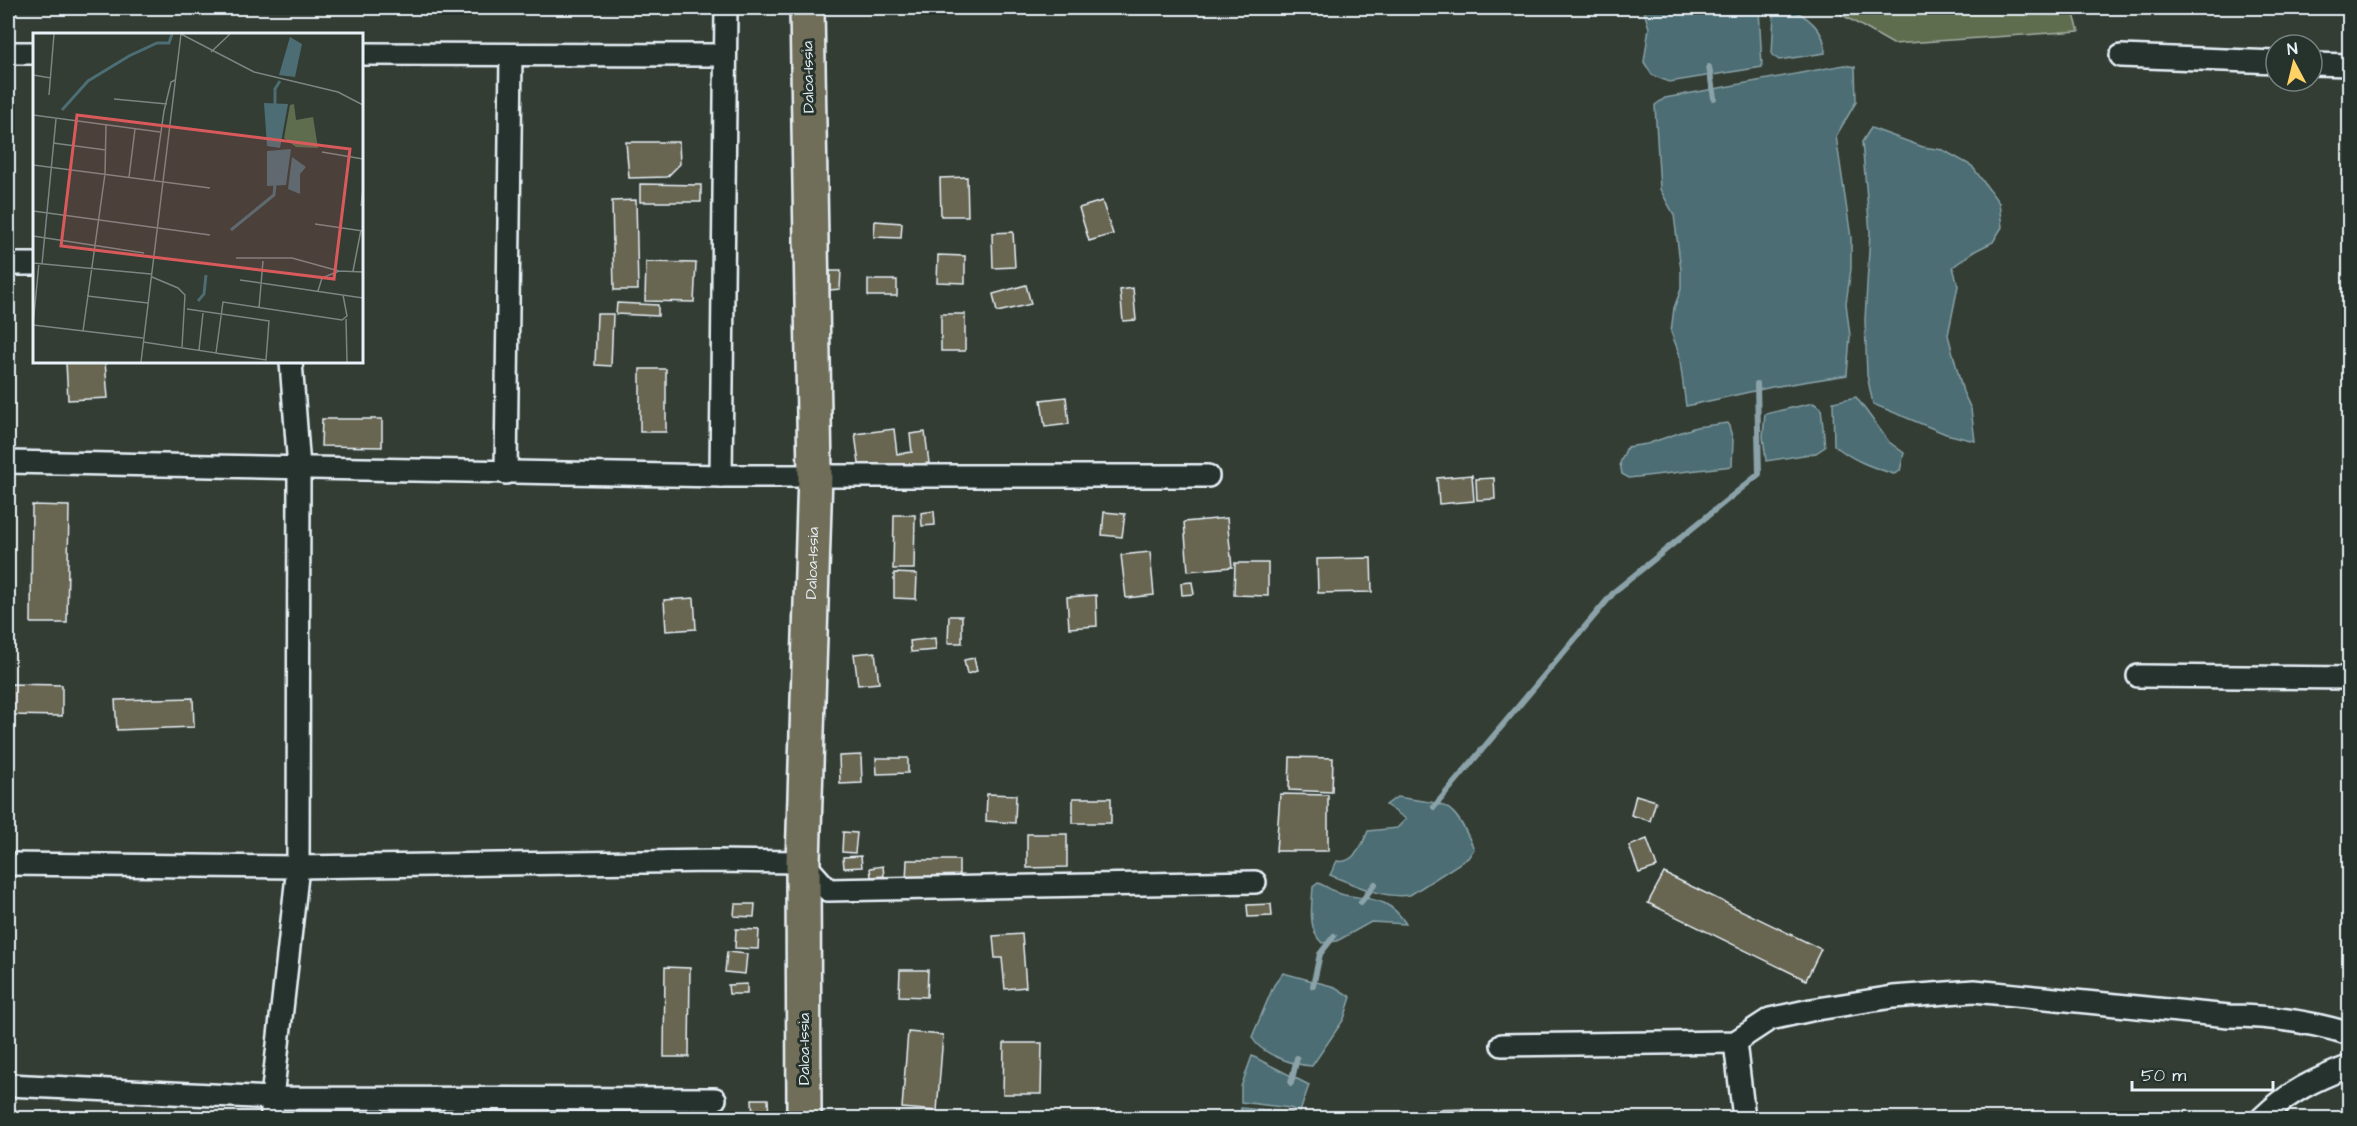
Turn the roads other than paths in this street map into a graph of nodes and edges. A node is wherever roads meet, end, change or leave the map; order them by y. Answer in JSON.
{"nodes":[{"id":1,"x":726,"y":8,"type":"edge"},
{"id":2,"x":807,"y":8,"type":"edge"},
{"id":3,"x":8,"y":53,"type":"edge"},
{"id":4,"x":33,"y":53,"type":"edge"},
{"id":5,"x":363,"y":54,"type":"edge"},
{"id":6,"x":511,"y":55,"type":"junction"},
{"id":7,"x":724,"y":55,"type":"junction"},
{"id":8,"x":2121,"y":56,"type":"dead end"},
{"id":9,"x":2264,"y":62,"type":"edge"},
{"id":10,"x":2324,"y":64,"type":"edge"},
{"id":11,"x":2349,"y":65,"type":"edge"},
{"id":12,"x":8,"y":264,"type":"edge"},
{"id":13,"x":33,"y":264,"type":"edge"},
{"id":14,"x":291,"y":363,"type":"edge"},
{"id":15,"x":8,"y":462,"type":"edge"},
{"id":16,"x":299,"y":468,"type":"junction"},
{"id":17,"x":506,"y":473,"type":"junction"},
{"id":18,"x":816,"y":474,"type":"junction"},
{"id":19,"x":720,"y":476,"type":"junction"},
{"id":20,"x":1208,"y":476,"type":"dead end"},
{"id":21,"x":2138,"y":676,"type":"dead end"},
{"id":22,"x":2349,"y":678,"type":"edge"},
{"id":23,"x":803,"y":862,"type":"junction"},
{"id":24,"x":8,"y":864,"type":"edge"},
{"id":25,"x":298,"y":867,"type":"junction"},
{"id":26,"x":1255,"y":882,"type":"dead end"},
{"id":27,"x":2349,"y":1034,"type":"edge"},
{"id":28,"x":1735,"y":1042,"type":"junction"},
{"id":29,"x":1502,"y":1046,"type":"dead end"},
{"id":30,"x":2349,"y":1066,"type":"edge"},
{"id":31,"x":8,"y":1085,"type":"edge"},
{"id":32,"x":715,"y":1099,"type":"dead end"},
{"id":33,"x":272,"y":1108,"type":"edge"},
{"id":34,"x":804,"y":1119,"type":"edge"},
{"id":35,"x":1744,"y":1119,"type":"edge"},
{"id":36,"x":2262,"y":1119,"type":"edge"}],
"edges":[{"from":1,"to":7,"type":"street"},
{"from":2,"to":18,"type":"main road","name":"Daloa-Issia"},
{"from":3,"to":4,"type":"street"},
{"from":5,"to":6,"type":"street"},
{"from":6,"to":7,"type":"street"},
{"from":6,"to":17,"type":"street"},
{"from":7,"to":19,"type":"street"},
{"from":8,"to":9,"type":"street"},
{"from":10,"to":11,"type":"street"},
{"from":12,"to":13,"type":"street"},
{"from":14,"to":16,"type":"street"},
{"from":15,"to":16,"type":"street"},
{"from":16,"to":17,"type":"street"},
{"from":16,"to":25,"type":"street"},
{"from":17,"to":19,"type":"street"},
{"from":18,"to":19,"type":"street"},
{"from":18,"to":20,"type":"street"},
{"from":18,"to":23,"type":"main road","name":"Daloa-Issia"},
{"from":21,"to":22,"type":"street"},
{"from":23,"to":25,"type":"street"},
{"from":23,"to":26,"type":"street"},
{"from":23,"to":34,"type":"main road","name":"Daloa-Issia"},
{"from":24,"to":25,"type":"street"},
{"from":25,"to":33,"type":"street"},
{"from":27,"to":28,"type":"street"},
{"from":28,"to":29,"type":"street"},
{"from":28,"to":35,"type":"street"},
{"from":30,"to":36,"type":"street"},
{"from":31,"to":33,"type":"street"},
{"from":32,"to":33,"type":"street"}]}
